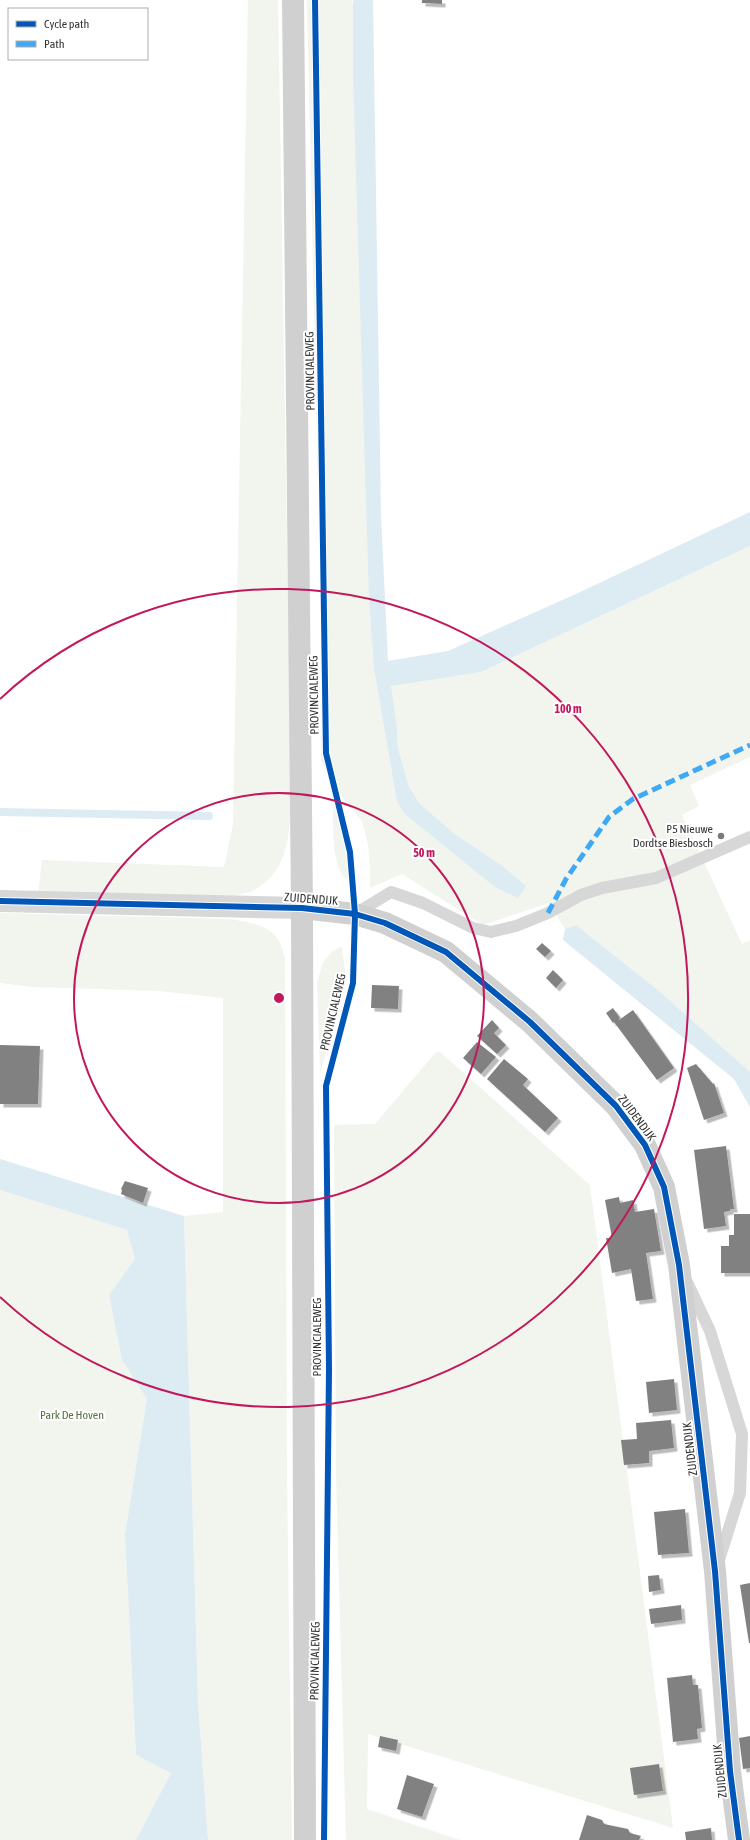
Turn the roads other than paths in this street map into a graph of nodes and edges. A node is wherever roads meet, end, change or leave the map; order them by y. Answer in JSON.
{"nodes":[{"id":1,"x":293,"y":0,"type":"edge"},
{"id":2,"x":750,"y":837,"type":"edge"},
{"id":3,"x":0,"y":901,"type":"edge"},
{"id":4,"x":302,"y":908,"type":"junction"},
{"id":5,"x":355,"y":914,"type":"junction"},
{"id":6,"x":679,"y":1265,"type":"junction"},
{"id":7,"x":715,"y":1571,"type":"junction"},
{"id":8,"x":305,"y":1840,"type":"edge"},
{"id":9,"x":739,"y":1840,"type":"edge"}],
"edges":[{"from":1,"to":4,"type":"main road","name":"PROVINCIALEWEG"},
{"from":2,"to":5,"type":"lane"},
{"from":3,"to":4,"type":"street","name":"ZUIDENDIJK"},
{"from":4,"to":5,"type":"main road","name":"ZUIDENDIJK"},
{"from":4,"to":8,"type":"main road","name":"PROVINCIALEWEG"},
{"from":5,"to":6,"type":"main road","name":"ZUIDENDIJK"},
{"from":6,"to":7,"type":"main road","name":"ZUIDENDIJK"},
{"from":6,"to":7,"type":"lane","name":"ZUIDENDIJK"},
{"from":7,"to":9,"type":"main road","name":"ZUIDENDIJK"}]}
